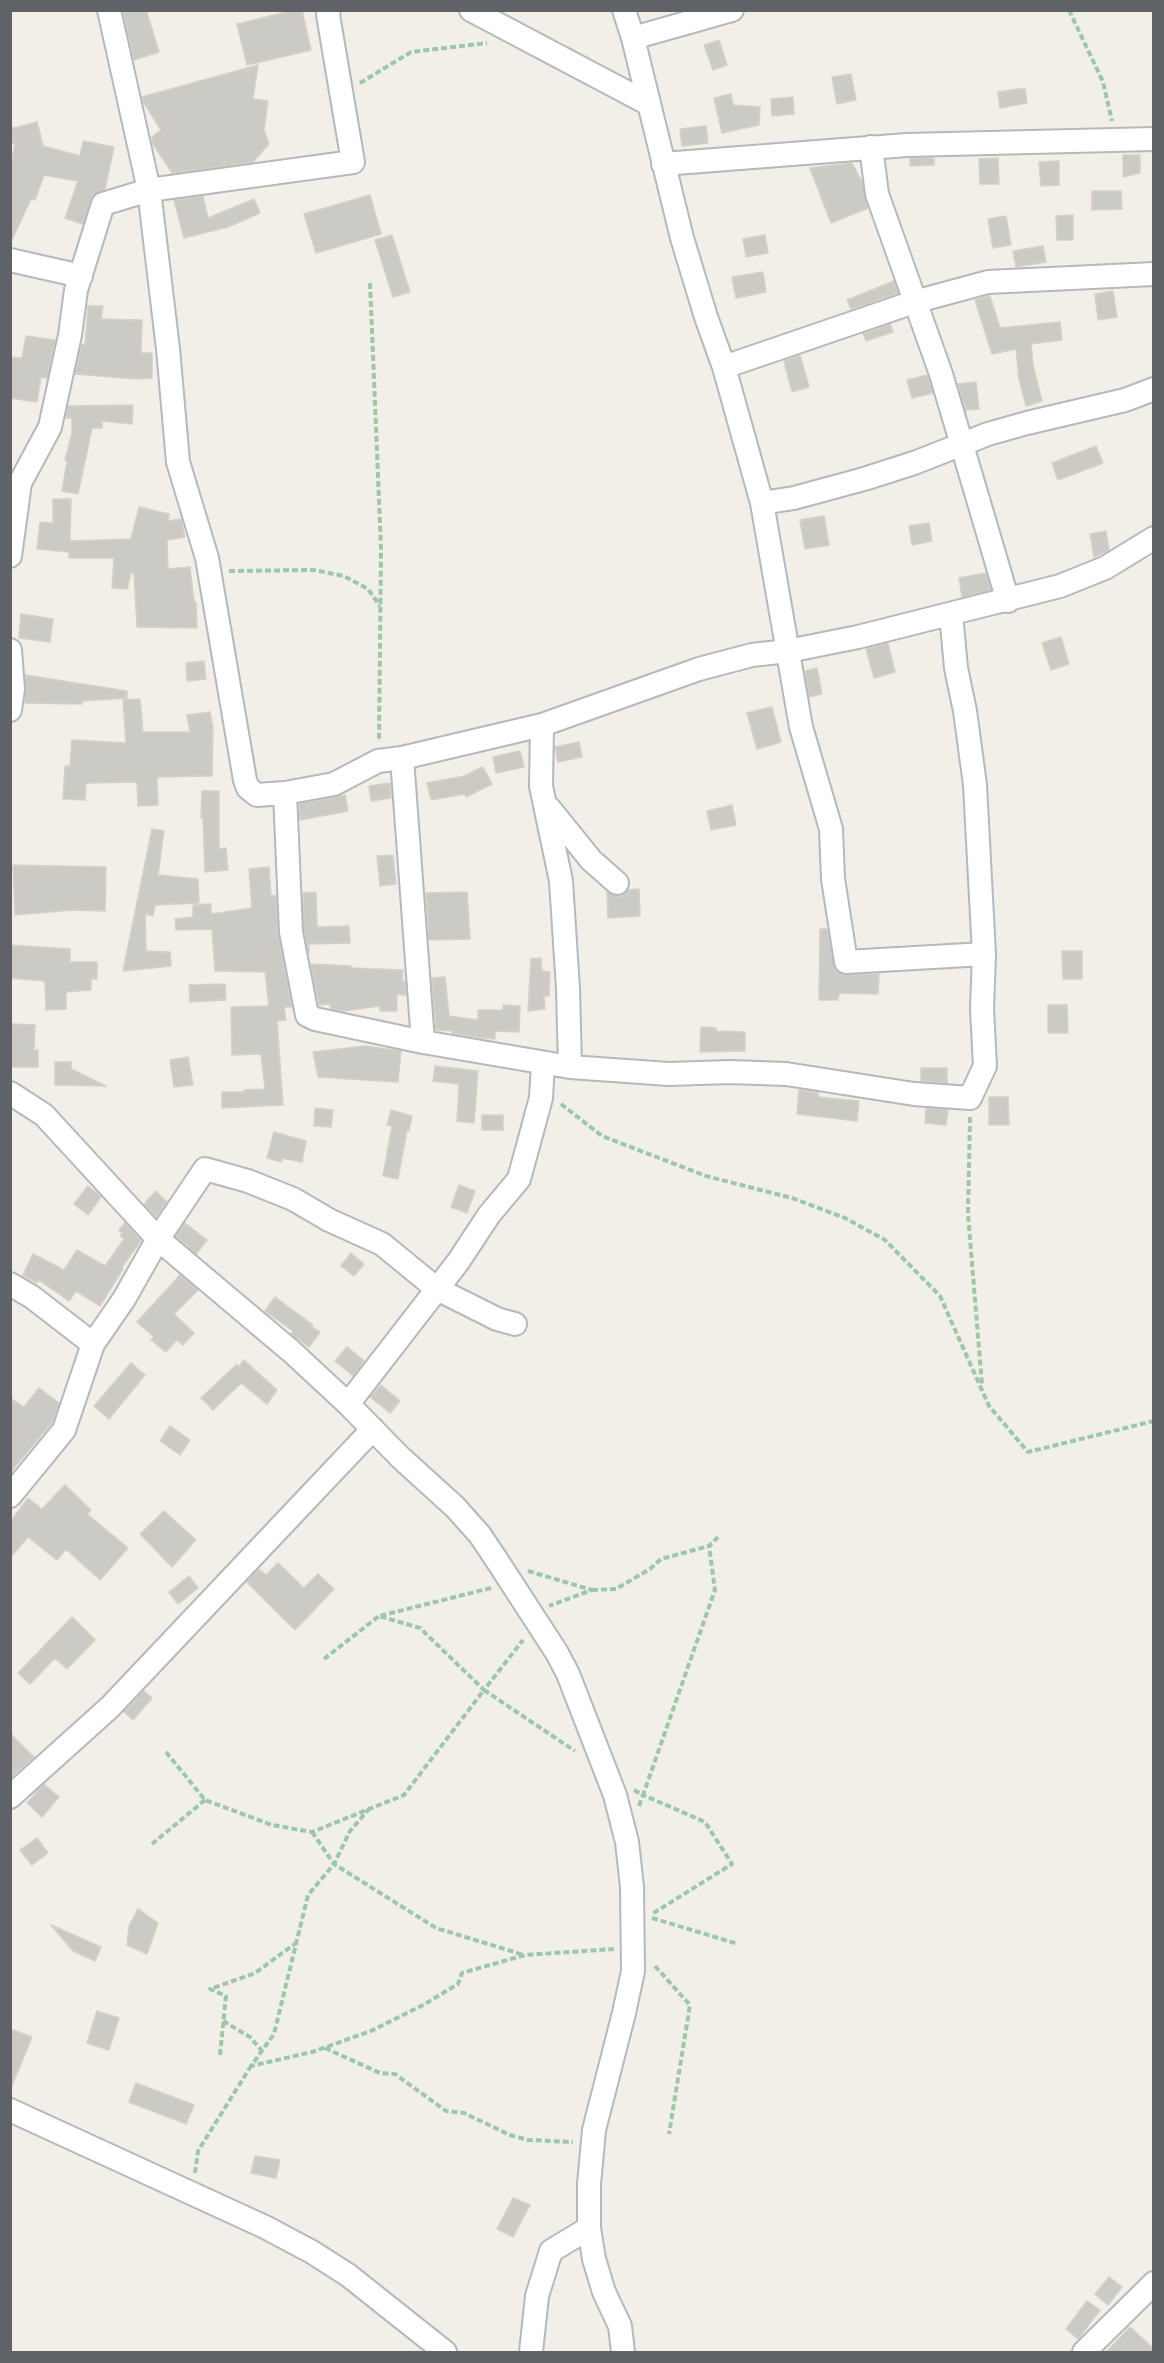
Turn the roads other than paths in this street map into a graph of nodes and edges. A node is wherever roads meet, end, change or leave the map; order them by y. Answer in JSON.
{"nodes":[{"id":1,"x":110,"y":10,"type":"edge"},
{"id":2,"x":329,"y":10,"type":"edge"},
{"id":3,"x":471,"y":10,"type":"edge"},
{"id":4,"x":624,"y":10,"type":"edge"},
{"id":5,"x":732,"y":10,"type":"edge"},
{"id":6,"x":633,"y":38,"type":"junction"},
{"id":7,"x":647,"y":103,"type":"junction"},
{"id":8,"x":1154,"y":139,"type":"edge"},
{"id":9,"x":871,"y":147,"type":"junction"},
{"id":10,"x":663,"y":164,"type":"junction"},
{"id":11,"x":149,"y":190,"type":"junction"},
{"id":12,"x":10,"y":260,"type":"edge"},
{"id":13,"x":1154,"y":274,"type":"edge"},
{"id":14,"x":81,"y":276,"type":"junction"},
{"id":15,"x":914,"y":302,"type":"junction"},
{"id":16,"x":724,"y":367,"type":"junction"},
{"id":17,"x":1154,"y":389,"type":"edge"},
{"id":18,"x":961,"y":445,"type":"junction"},
{"id":19,"x":762,"y":503,"type":"junction"},
{"id":20,"x":1154,"y":538,"type":"edge"},
{"id":21,"x":10,"y":556,"type":"edge"},
{"id":22,"x":1008,"y":601,"type":"junction"},
{"id":23,"x":951,"y":614,"type":"junction"},
{"id":24,"x":10,"y":650,"type":"edge"},
{"id":25,"x":788,"y":651,"type":"junction"},
{"id":26,"x":10,"y":710,"type":"edge"},
{"id":27,"x":542,"y":725,"type":"junction"},
{"id":28,"x":402,"y":758,"type":"junction"},
{"id":29,"x":285,"y":793,"type":"junction"},
{"id":30,"x":544,"y":802,"type":"junction"},
{"id":31,"x":617,"y":884,"type":"dead end"},
{"id":32,"x":984,"y":954,"type":"junction"},
{"id":33,"x":423,"y":1042,"type":"junction"},
{"id":34,"x":543,"y":1062,"type":"junction"},
{"id":35,"x":570,"y":1067,"type":"junction"},
{"id":36,"x":10,"y":1093,"type":"edge"},
{"id":37,"x":158,"y":1239,"type":"junction"},
{"id":38,"x":10,"y":1284,"type":"edge"},
{"id":39,"x":437,"y":1289,"type":"junction"},
{"id":40,"x":515,"y":1324,"type":"dead end"},
{"id":41,"x":93,"y":1344,"type":"junction"},
{"id":42,"x":348,"y":1404,"type":"junction"},
{"id":43,"x":373,"y":1429,"type":"junction"},
{"id":44,"x":10,"y":1496,"type":"edge"},
{"id":45,"x":10,"y":1797,"type":"edge"},
{"id":46,"x":10,"y":2110,"type":"edge"},
{"id":47,"x":589,"y":2228,"type":"junction"},
{"id":48,"x":1154,"y":2283,"type":"edge"},
{"id":49,"x":445,"y":2352,"type":"edge"},
{"id":50,"x":531,"y":2352,"type":"edge"},
{"id":51,"x":623,"y":2352,"type":"edge"},
{"id":52,"x":1084,"y":2352,"type":"edge"}],
"edges":[{"from":1,"to":11,"type":"street"},
{"from":2,"to":11,"type":"street"},
{"from":3,"to":7,"type":"street"},
{"from":4,"to":6,"type":"street"},
{"from":5,"to":6,"type":"street"},
{"from":6,"to":7,"type":"street"},
{"from":7,"to":10,"type":"street"},
{"from":8,"to":9,"type":"street"},
{"from":9,"to":10,"type":"street"},
{"from":9,"to":15,"type":"street"},
{"from":10,"to":16,"type":"street"},
{"from":11,"to":14,"type":"street"},
{"from":11,"to":29,"type":"street"},
{"from":12,"to":14,"type":"street"},
{"from":13,"to":15,"type":"street"},
{"from":14,"to":21,"type":"street"},
{"from":15,"to":16,"type":"street"},
{"from":15,"to":18,"type":"street"},
{"from":16,"to":19,"type":"street"},
{"from":17,"to":18,"type":"street"},
{"from":18,"to":19,"type":"street"},
{"from":18,"to":22,"type":"street"},
{"from":19,"to":25,"type":"street"},
{"from":20,"to":22,"type":"street"},
{"from":22,"to":23,"type":"street"},
{"from":23,"to":25,"type":"street"},
{"from":23,"to":32,"type":"street"},
{"from":24,"to":26,"type":"street"},
{"from":25,"to":27,"type":"street"},
{"from":25,"to":32,"type":"street"},
{"from":27,"to":28,"type":"street"},
{"from":27,"to":30,"type":"street"},
{"from":28,"to":29,"type":"street"},
{"from":28,"to":33,"type":"street"},
{"from":29,"to":33,"type":"street"},
{"from":30,"to":31,"type":"street"},
{"from":30,"to":35,"type":"street"},
{"from":32,"to":35,"type":"street"},
{"from":33,"to":34,"type":"street"},
{"from":34,"to":35,"type":"street"},
{"from":34,"to":39,"type":"street"},
{"from":36,"to":37,"type":"street"},
{"from":37,"to":39,"type":"street"},
{"from":37,"to":41,"type":"street"},
{"from":37,"to":42,"type":"street"},
{"from":38,"to":41,"type":"street"},
{"from":39,"to":40,"type":"street"},
{"from":39,"to":42,"type":"street"},
{"from":41,"to":44,"type":"street"},
{"from":42,"to":43,"type":"street"},
{"from":43,"to":45,"type":"street"},
{"from":43,"to":47,"type":"street"},
{"from":46,"to":49,"type":"street"},
{"from":47,"to":50,"type":"street"},
{"from":47,"to":51,"type":"street"},
{"from":48,"to":52,"type":"street"}]}
